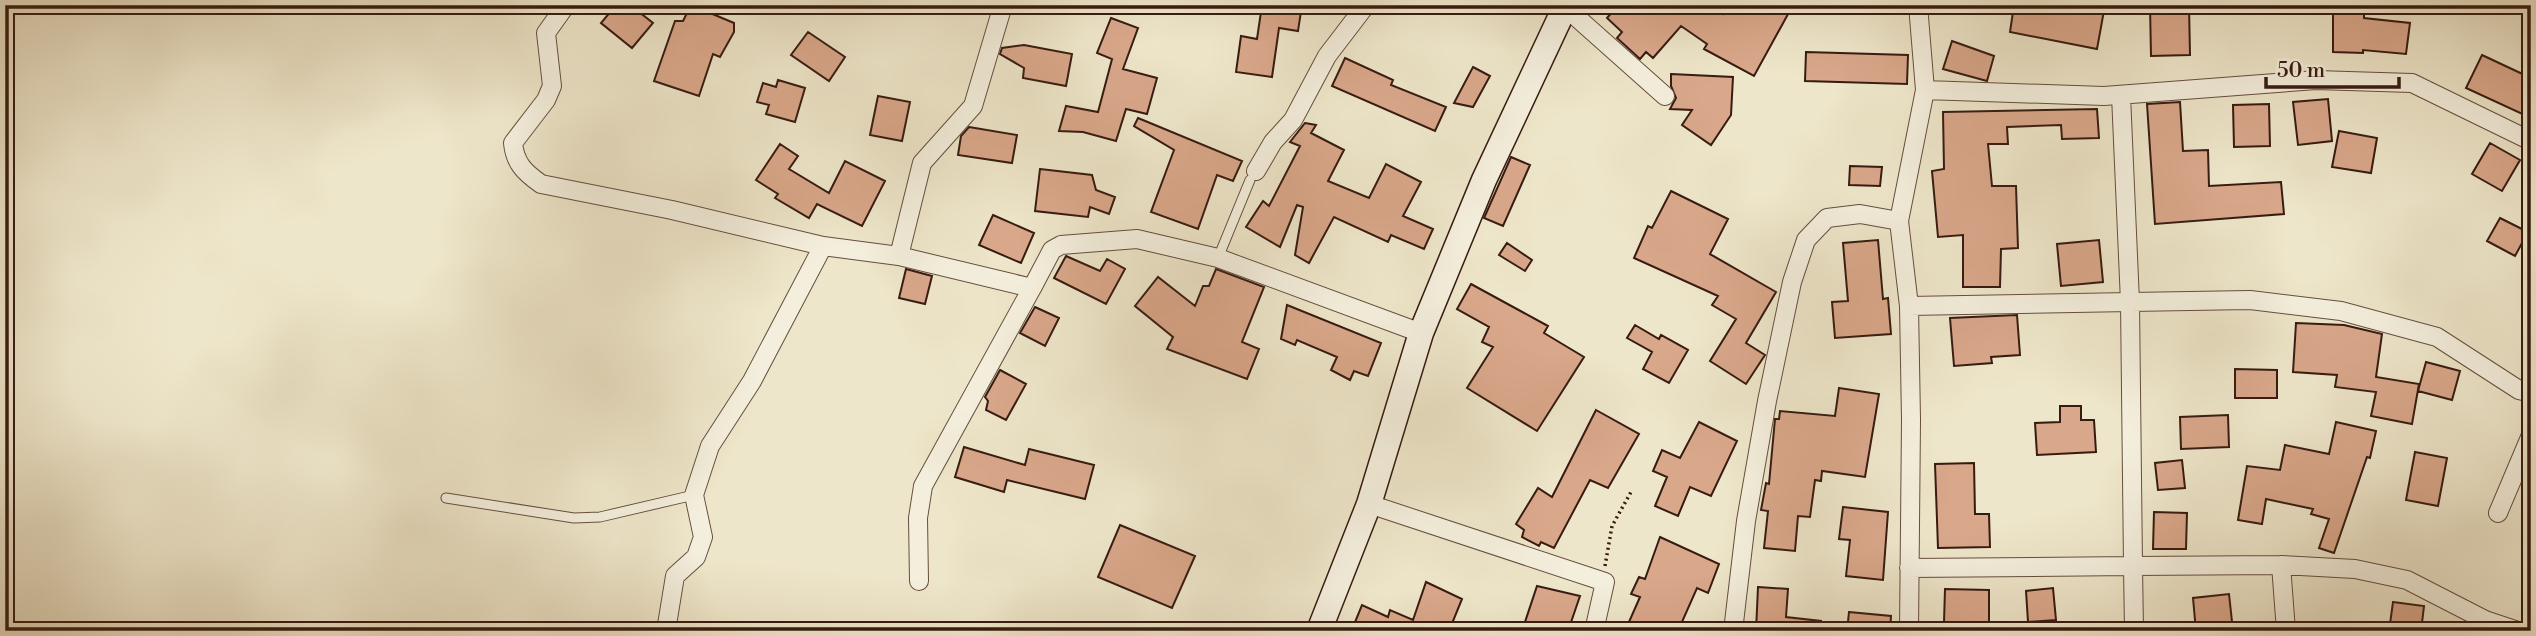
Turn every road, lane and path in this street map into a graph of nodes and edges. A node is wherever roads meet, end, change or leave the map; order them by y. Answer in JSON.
{"nodes":[{"id":1,"x":566,"y":5,"type":"edge"},
{"id":2,"x":1003,"y":5,"type":"edge"},
{"id":3,"x":1366,"y":5,"type":"edge"},
{"id":4,"x":1918,"y":5,"type":"edge"},
{"id":5,"x":1565,"y":6,"type":"edge"},
{"id":6,"x":1925,"y":90,"type":"junction"},
{"id":7,"x":2121,"y":94,"type":"junction"},
{"id":8,"x":1665,"y":96,"type":"dead end"},
{"id":9,"x":2531,"y":141,"type":"edge"},
{"id":10,"x":1253,"y":176,"type":"joint"},
{"id":11,"x":1899,"y":221,"type":"junction"},
{"id":12,"x":823,"y":246,"type":"junction"},
{"id":13,"x":899,"y":256,"type":"junction"},
{"id":14,"x":1218,"y":258,"type":"junction"},
{"id":15,"x":1032,"y":288,"type":"junction"},
{"id":16,"x":2130,"y":302,"type":"junction"},
{"id":17,"x":1909,"y":306,"type":"junction"},
{"id":18,"x":1421,"y":334,"type":"junction"},
{"id":19,"x":2531,"y":393,"type":"edge"},
{"id":20,"x":2531,"y":435,"type":"edge"},
{"id":21,"x":1631,"y":492,"type":"dead end"},
{"id":22,"x":694,"y":495,"type":"junction"},
{"id":23,"x":446,"y":498,"type":"dead end"},
{"id":24,"x":1369,"y":504,"type":"junction"},
{"id":25,"x":2498,"y":513,"type":"dead end"},
{"id":26,"x":2281,"y":565,"type":"junction"},
{"id":27,"x":2133,"y":566,"type":"junction"},
{"id":28,"x":1909,"y":568,"type":"junction"},
{"id":29,"x":919,"y":581,"type":"dead end"},
{"id":30,"x":1605,"y":582,"type":"junction"},
{"id":31,"x":666,"y":631,"type":"edge"},
{"id":32,"x":1319,"y":631,"type":"edge"},
{"id":33,"x":1594,"y":631,"type":"edge"},
{"id":34,"x":1733,"y":631,"type":"edge"},
{"id":35,"x":1909,"y":631,"type":"edge"},
{"id":36,"x":2134,"y":631,"type":"edge"},
{"id":37,"x":2286,"y":631,"type":"edge"},
{"id":38,"x":2518,"y":631,"type":"edge"}],
"edges":[{"from":1,"to":12,"type":"street"},
{"from":2,"to":13,"type":"street"},
{"from":3,"to":10,"type":"street"},
{"from":4,"to":6,"type":"street"},
{"from":5,"to":8,"type":"street"},
{"from":5,"to":18,"type":"street"},
{"from":6,"to":7,"type":"street"},
{"from":6,"to":11,"type":"street"},
{"from":7,"to":9,"type":"street"},
{"from":7,"to":16,"type":"street"},
{"from":10,"to":14,"type":"lane"},
{"from":11,"to":17,"type":"street"},
{"from":11,"to":34,"type":"street"},
{"from":12,"to":13,"type":"street"},
{"from":12,"to":22,"type":"street"},
{"from":13,"to":15,"type":"street"},
{"from":14,"to":15,"type":"street"},
{"from":14,"to":18,"type":"street"},
{"from":15,"to":29,"type":"street"},
{"from":16,"to":17,"type":"street"},
{"from":16,"to":19,"type":"street"},
{"from":16,"to":27,"type":"street"},
{"from":17,"to":28,"type":"street"},
{"from":18,"to":24,"type":"street"},
{"from":20,"to":25,"type":"street"},
{"from":21,"to":30,"type":"path"},
{"from":22,"to":23,"type":"lane"},
{"from":22,"to":31,"type":"street"},
{"from":24,"to":30,"type":"street"},
{"from":24,"to":32,"type":"street"},
{"from":26,"to":27,"type":"street"},
{"from":26,"to":37,"type":"street"},
{"from":26,"to":38,"type":"street"},
{"from":27,"to":28,"type":"street"},
{"from":27,"to":36,"type":"street"},
{"from":28,"to":35,"type":"street"},
{"from":30,"to":33,"type":"street"}]}
